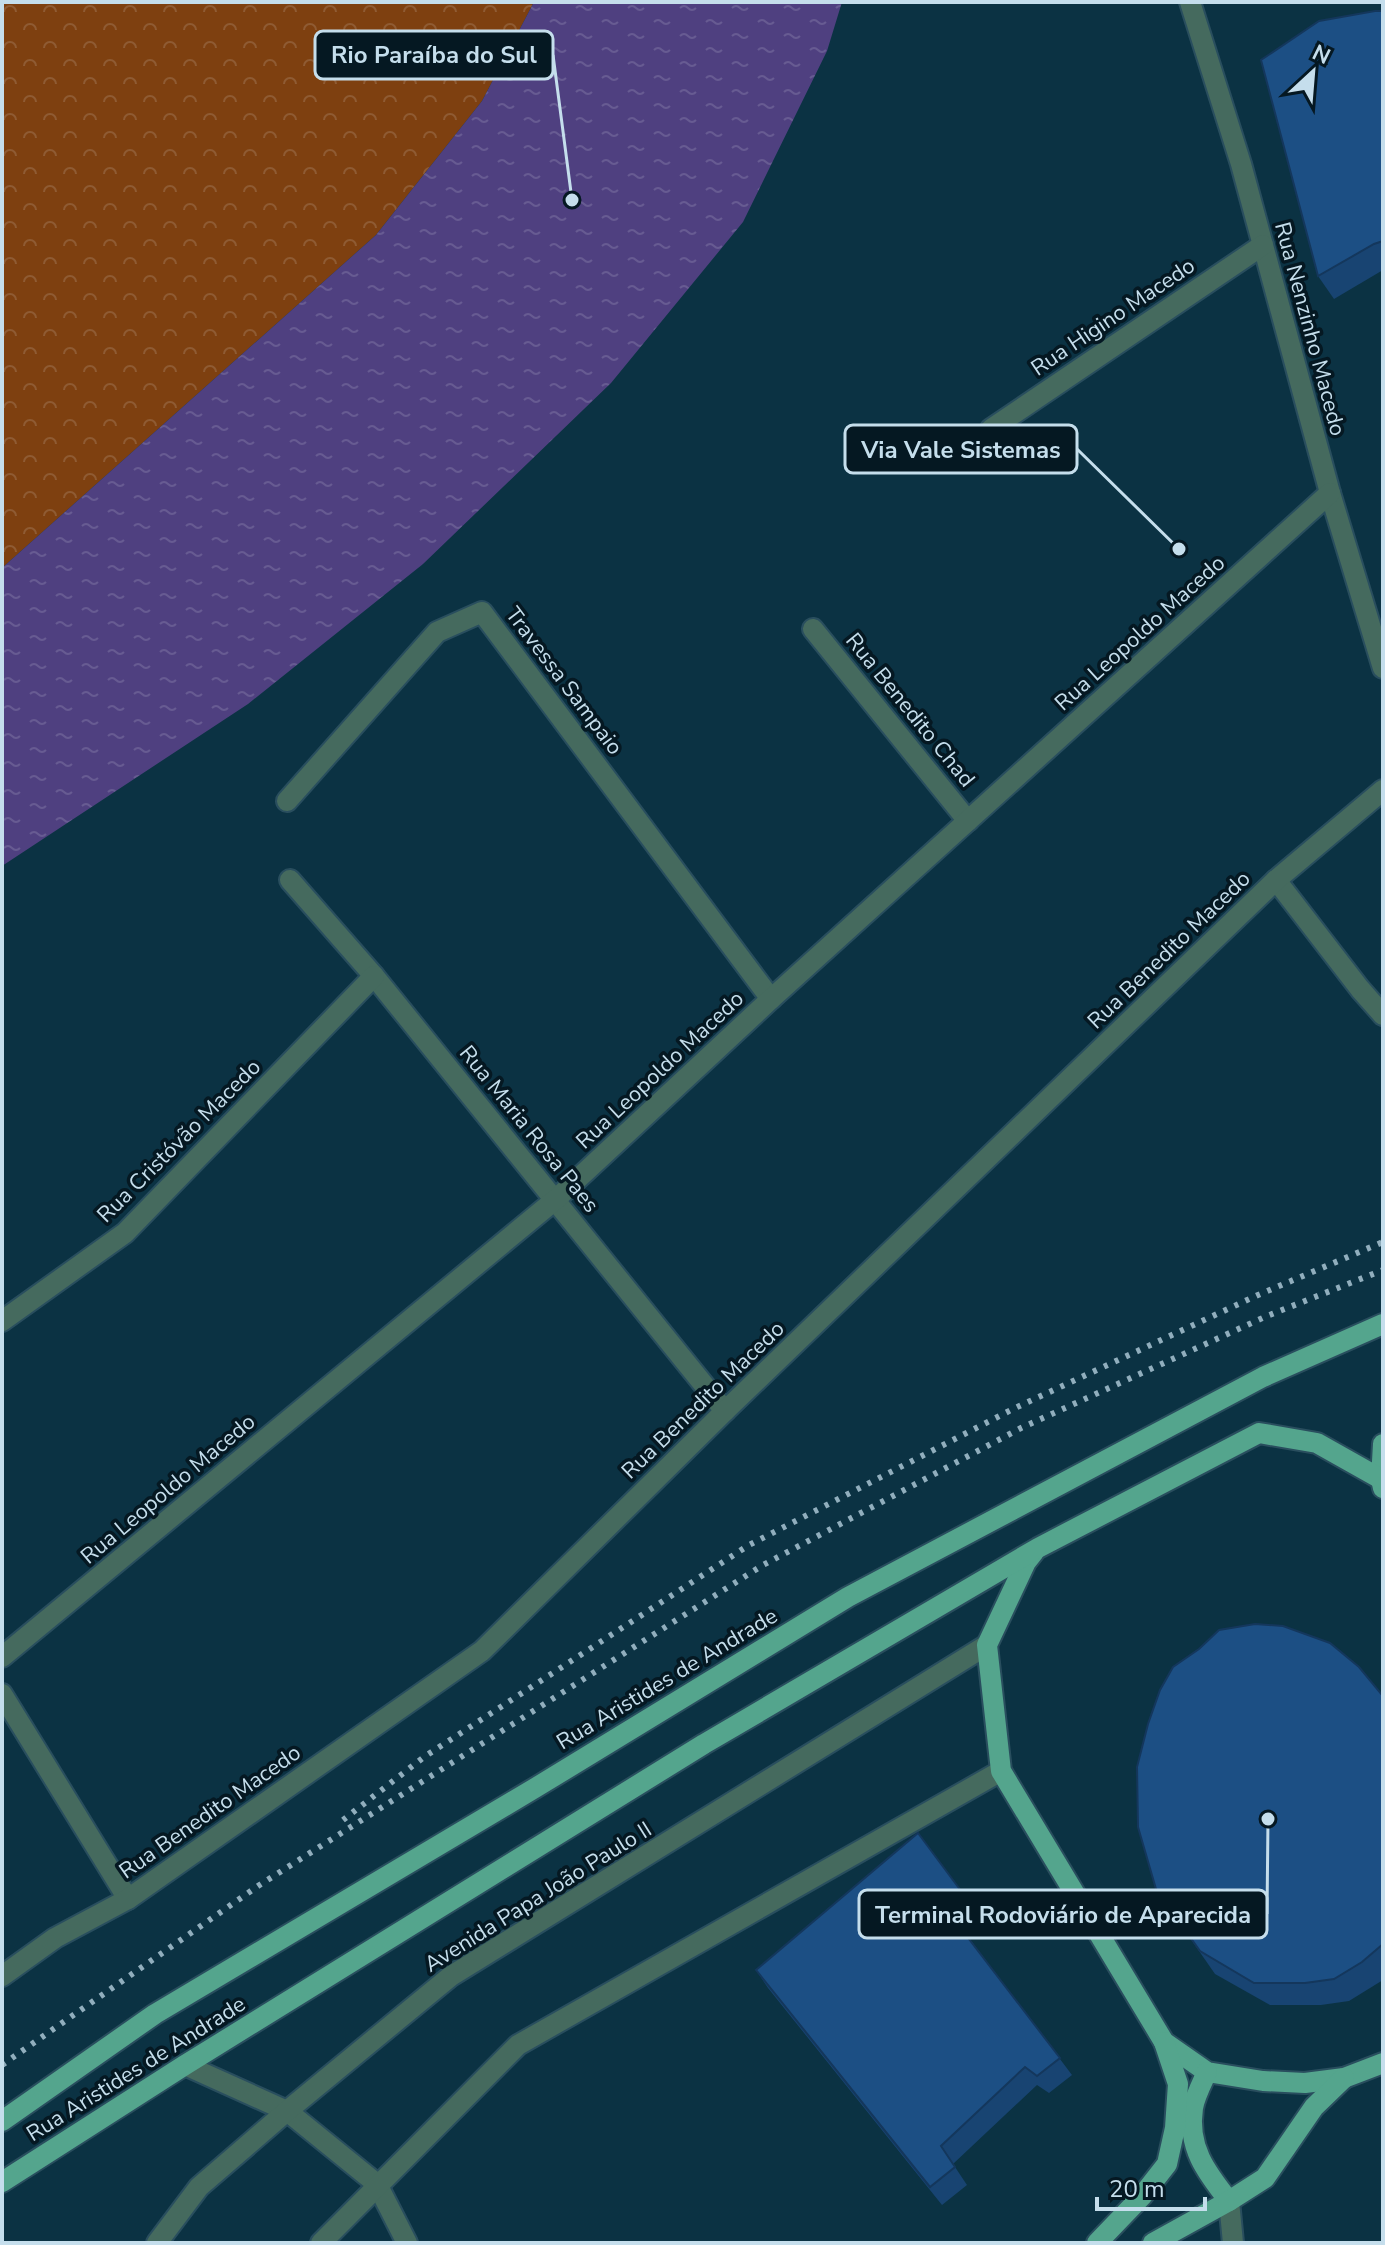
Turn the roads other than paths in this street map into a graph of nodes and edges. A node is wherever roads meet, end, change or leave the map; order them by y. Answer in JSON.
{"nodes":[{"id":1,"x":1190,"y":2,"type":"edge"},
{"id":2,"x":1263,"y":245,"type":"junction"},
{"id":3,"x":991,"y":429,"type":"dead end"},
{"id":4,"x":1330,"y":493,"type":"junction"},
{"id":5,"x":813,"y":629,"type":"dead end"},
{"id":6,"x":1383,"y":668,"type":"edge"},
{"id":7,"x":1383,"y":790,"type":"edge"},
{"id":8,"x":287,"y":801,"type":"dead end"},
{"id":9,"x":968,"y":821,"type":"junction"},
{"id":10,"x":290,"y":880,"type":"dead end"},
{"id":11,"x":1276,"y":880,"type":"junction"},
{"id":12,"x":374,"y":976,"type":"junction"},
{"id":13,"x":771,"y":999,"type":"junction"},
{"id":14,"x":1383,"y":1015,"type":"edge"},
{"id":15,"x":555,"y":1200,"type":"junction"},
{"id":16,"x":2,"y":1321,"type":"edge"},
{"id":17,"x":1383,"y":1324,"type":"edge"},
{"id":18,"x":725,"y":1411,"type":"junction"},
{"id":19,"x":1383,"y":1444,"type":"edge"},
{"id":20,"x":1382,"y":1484,"type":"edge"},
{"id":21,"x":1038,"y":1548,"type":"junction"},
{"id":22,"x":987,"y":1645,"type":"junction"},
{"id":23,"x":2,"y":1657,"type":"edge"},
{"id":24,"x":2,"y":1694,"type":"edge"},
{"id":25,"x":1001,"y":1771,"type":"junction"},
{"id":26,"x":128,"y":1899,"type":"junction"},
{"id":27,"x":2,"y":1976,"type":"edge"},
{"id":28,"x":1164,"y":2042,"type":"junction"},
{"id":29,"x":1383,"y":2063,"type":"edge"},
{"id":30,"x":185,"y":2065,"type":"junction"},
{"id":31,"x":1207,"y":2072,"type":"junction"},
{"id":32,"x":1344,"y":2078,"type":"junction"},
{"id":33,"x":287,"y":2111,"type":"junction"},
{"id":34,"x":2,"y":2121,"type":"edge"},
{"id":35,"x":2,"y":2182,"type":"edge"},
{"id":36,"x":377,"y":2184,"type":"junction"},
{"id":37,"x":1229,"y":2201,"type":"junction"},
{"id":38,"x":157,"y":2243,"type":"edge"},
{"id":39,"x":321,"y":2243,"type":"edge"},
{"id":40,"x":407,"y":2243,"type":"edge"},
{"id":41,"x":1097,"y":2243,"type":"edge"},
{"id":42,"x":1153,"y":2243,"type":"edge"},
{"id":43,"x":1233,"y":2243,"type":"edge"}],
"edges":[{"from":1,"to":2,"type":"street","name":"Rua Nenzinho Macedo"},
{"from":2,"to":3,"type":"street","name":"Rua Higino Macedo"},
{"from":2,"to":4,"type":"street","name":"Rua Nenzinho Macedo"},
{"from":4,"to":6,"type":"street","name":"Rua Nenzinho Macedo"},
{"from":4,"to":9,"type":"street","name":"Rua Leopoldo Macedo"},
{"from":5,"to":9,"type":"street","name":"Rua Benedito Chad"},
{"from":7,"to":11,"type":"street","name":"Rua Benedito Macedo"},
{"from":8,"to":13,"type":"street","name":"Travessa Sampaio"},
{"from":9,"to":13,"type":"street","name":"Rua Leopoldo Macedo"},
{"from":10,"to":12,"type":"street","name":"Rua Maria Rosa Paes"},
{"from":11,"to":14,"type":"street"},
{"from":11,"to":18,"type":"street","name":"Rua Benedito Macedo"},
{"from":12,"to":15,"type":"street","name":"Rua Maria Rosa Paes"},
{"from":12,"to":16,"type":"street","name":"Rua Cristóvão Macedo"},
{"from":13,"to":15,"type":"street","name":"Rua Leopoldo Macedo"},
{"from":15,"to":18,"type":"street","name":"Rua Maria Rosa Paes"},
{"from":15,"to":23,"type":"street","name":"Rua Leopoldo Macedo"},
{"from":17,"to":34,"type":"main road","name":"Rua Aristides de Andrade"},
{"from":18,"to":26,"type":"street","name":"Rua Benedito Macedo"},
{"from":19,"to":20,"type":"main road"},
{"from":20,"to":21,"type":"main road","name":"Rua Aristides de Andrade"},
{"from":21,"to":22,"type":"main road"},
{"from":21,"to":30,"type":"main road","name":"Rua Aristides de Andrade"},
{"from":22,"to":25,"type":"main road"},
{"from":22,"to":33,"type":"street","name":"Avenida Papa João Paulo II"},
{"from":24,"to":26,"type":"street"},
{"from":25,"to":28,"type":"main road"},
{"from":25,"to":36,"type":"street"},
{"from":26,"to":27,"type":"street","name":"Rua Benedito Macedo"},
{"from":28,"to":31,"type":"main road"},
{"from":28,"to":41,"type":"main road"},
{"from":29,"to":32,"type":"main road"},
{"from":30,"to":33,"type":"street"},
{"from":30,"to":35,"type":"main road","name":"Rua Aristides de Andrade"},
{"from":31,"to":32,"type":"main road"},
{"from":31,"to":37,"type":"main road"},
{"from":32,"to":37,"type":"main road"},
{"from":33,"to":36,"type":"street"},
{"from":33,"to":38,"type":"street","name":"Avenida Papa João Paulo II"},
{"from":36,"to":39,"type":"street"},
{"from":36,"to":40,"type":"street"},
{"from":37,"to":42,"type":"main road"},
{"from":37,"to":43,"type":"street"}]}
